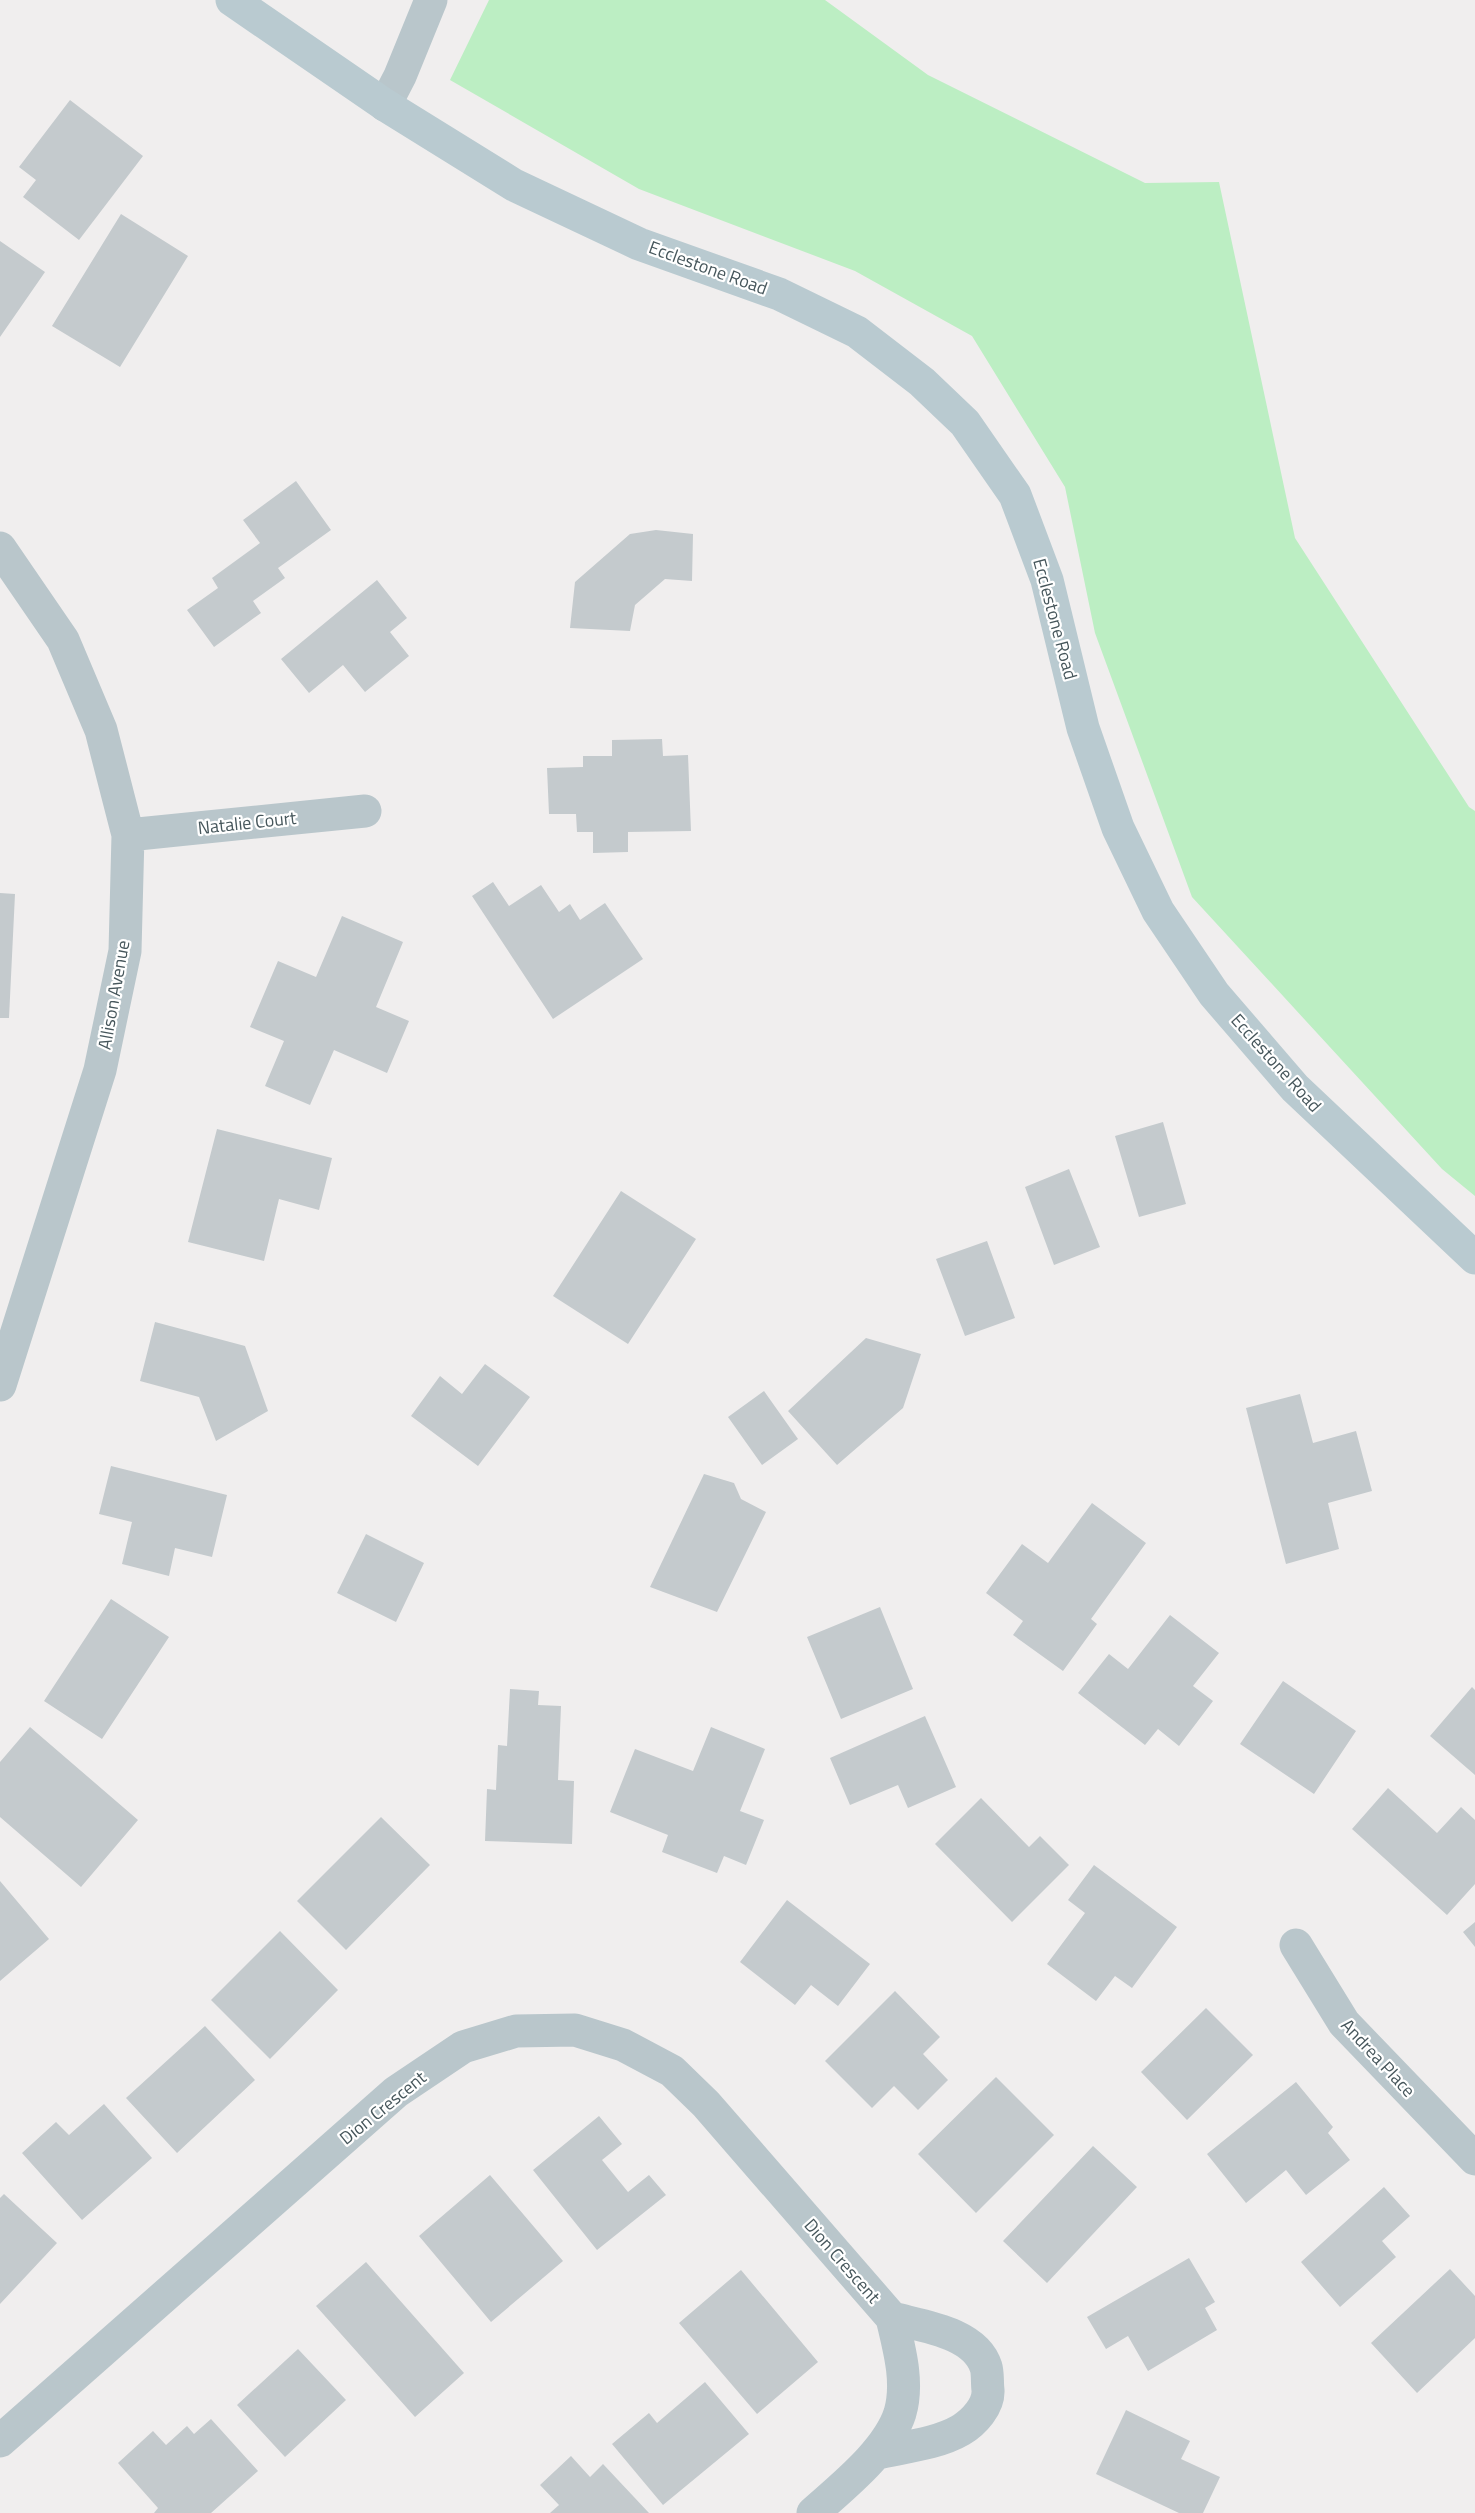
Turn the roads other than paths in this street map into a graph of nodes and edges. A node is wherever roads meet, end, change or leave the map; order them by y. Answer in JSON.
{"nodes":[{"id":1,"x":232,"y":0,"type":"edge"},
{"id":2,"x":431,"y":0,"type":"edge"},
{"id":3,"x":385,"y":105,"type":"junction"},
{"id":4,"x":0,"y":548,"type":"edge"},
{"id":5,"x":365,"y":811,"type":"dead end"},
{"id":6,"x":128,"y":835,"type":"junction"},
{"id":7,"x":1475,"y":1258,"type":"edge"},
{"id":8,"x":0,"y":1385,"type":"edge"},
{"id":9,"x":1296,"y":1945,"type":"dead end"},
{"id":10,"x":1475,"y":2159,"type":"edge"},
{"id":11,"x":891,"y":2318,"type":"junction"},
{"id":12,"x":0,"y":2441,"type":"edge"},
{"id":13,"x":877,"y":2453,"type":"junction"},
{"id":14,"x":813,"y":2513,"type":"edge"}],
"edges":[{"from":1,"to":3,"type":"main road","name":"Ecclestone Road"},
{"from":2,"to":3,"type":"street"},
{"from":3,"to":7,"type":"main road","name":"Ecclestone Road"},
{"from":4,"to":6,"type":"street","name":"Allison Avenue"},
{"from":5,"to":6,"type":"street","name":"Natalie Court"},
{"from":6,"to":8,"type":"street","name":"Allison Avenue"},
{"from":9,"to":10,"type":"street","name":"Andrea Place"},
{"from":11,"to":12,"type":"street","name":"Dion Crescent"},
{"from":11,"to":13,"type":"street","name":"Dion Crescent"},
{"from":11,"to":13,"type":"street","name":"Dion Crescent"},
{"from":13,"to":14,"type":"street","name":"Dion Crescent"}]}
